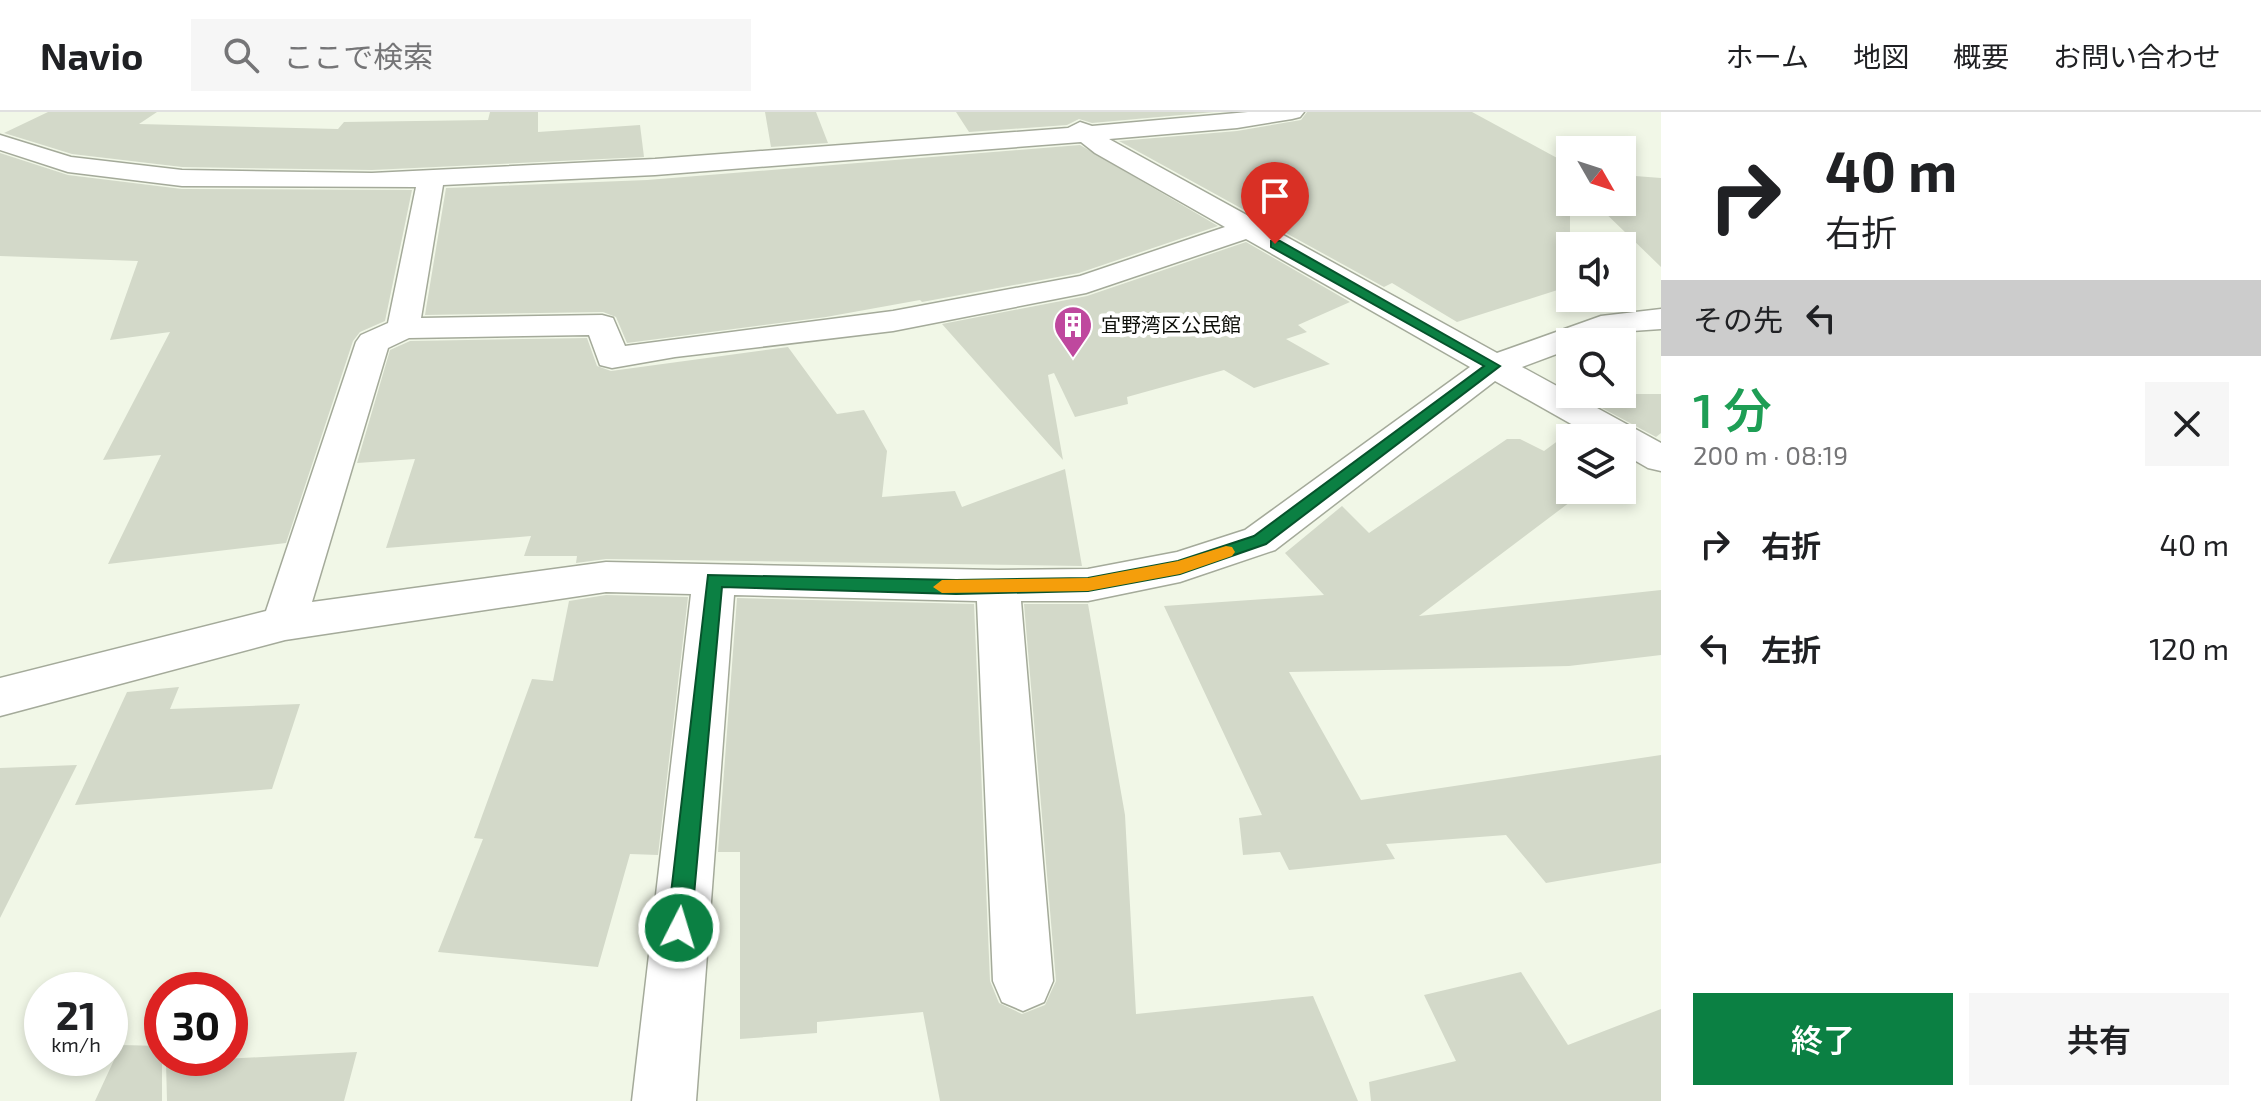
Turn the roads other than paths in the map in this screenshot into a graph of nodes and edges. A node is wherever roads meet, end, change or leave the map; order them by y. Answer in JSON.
{"nodes":[{"id":1,"x":1060,"y":112,"type":"edge"},
{"id":2,"x":1292,"y":112,"type":"edge"},
{"id":3,"x":1086,"y":135,"type":"junction"},
{"id":4,"x":2,"y":146,"type":"edge"},
{"id":5,"x":431,"y":178,"type":"junction"},
{"id":6,"x":1249,"y":229,"type":"junction"},
{"id":7,"x":1661,"y":319,"type":"edge"},
{"id":8,"x":403,"y":328,"type":"junction"},
{"id":9,"x":1493,"y":366,"type":"junction"},
{"id":10,"x":1661,"y":459,"type":"edge"},
{"id":11,"x":714,"y":580,"type":"junction"},
{"id":12,"x":998,"y":586,"type":"junction"},
{"id":13,"x":285,"y":623,"type":"junction"},
{"id":14,"x":0,"y":697,"type":"edge"},
{"id":15,"x":1023,"y":981,"type":"dead end"},
{"id":16,"x":664,"y":1101,"type":"edge"}],
"edges":[{"from":1,"to":3,"type":"street"},
{"from":2,"to":3,"type":"street"},
{"from":3,"to":5,"type":"street"},
{"from":3,"to":6,"type":"street"},
{"from":4,"to":5,"type":"street"},
{"from":5,"to":8,"type":"street"},
{"from":6,"to":8,"type":"street"},
{"from":6,"to":9,"type":"street"},
{"from":7,"to":9,"type":"street"},
{"from":8,"to":13,"type":"street"},
{"from":9,"to":10,"type":"street"},
{"from":9,"to":12,"type":"street"},
{"from":11,"to":12,"type":"street"},
{"from":11,"to":13,"type":"street"},
{"from":11,"to":16,"type":"street"},
{"from":12,"to":15,"type":"street"},
{"from":13,"to":14,"type":"street"}]}
